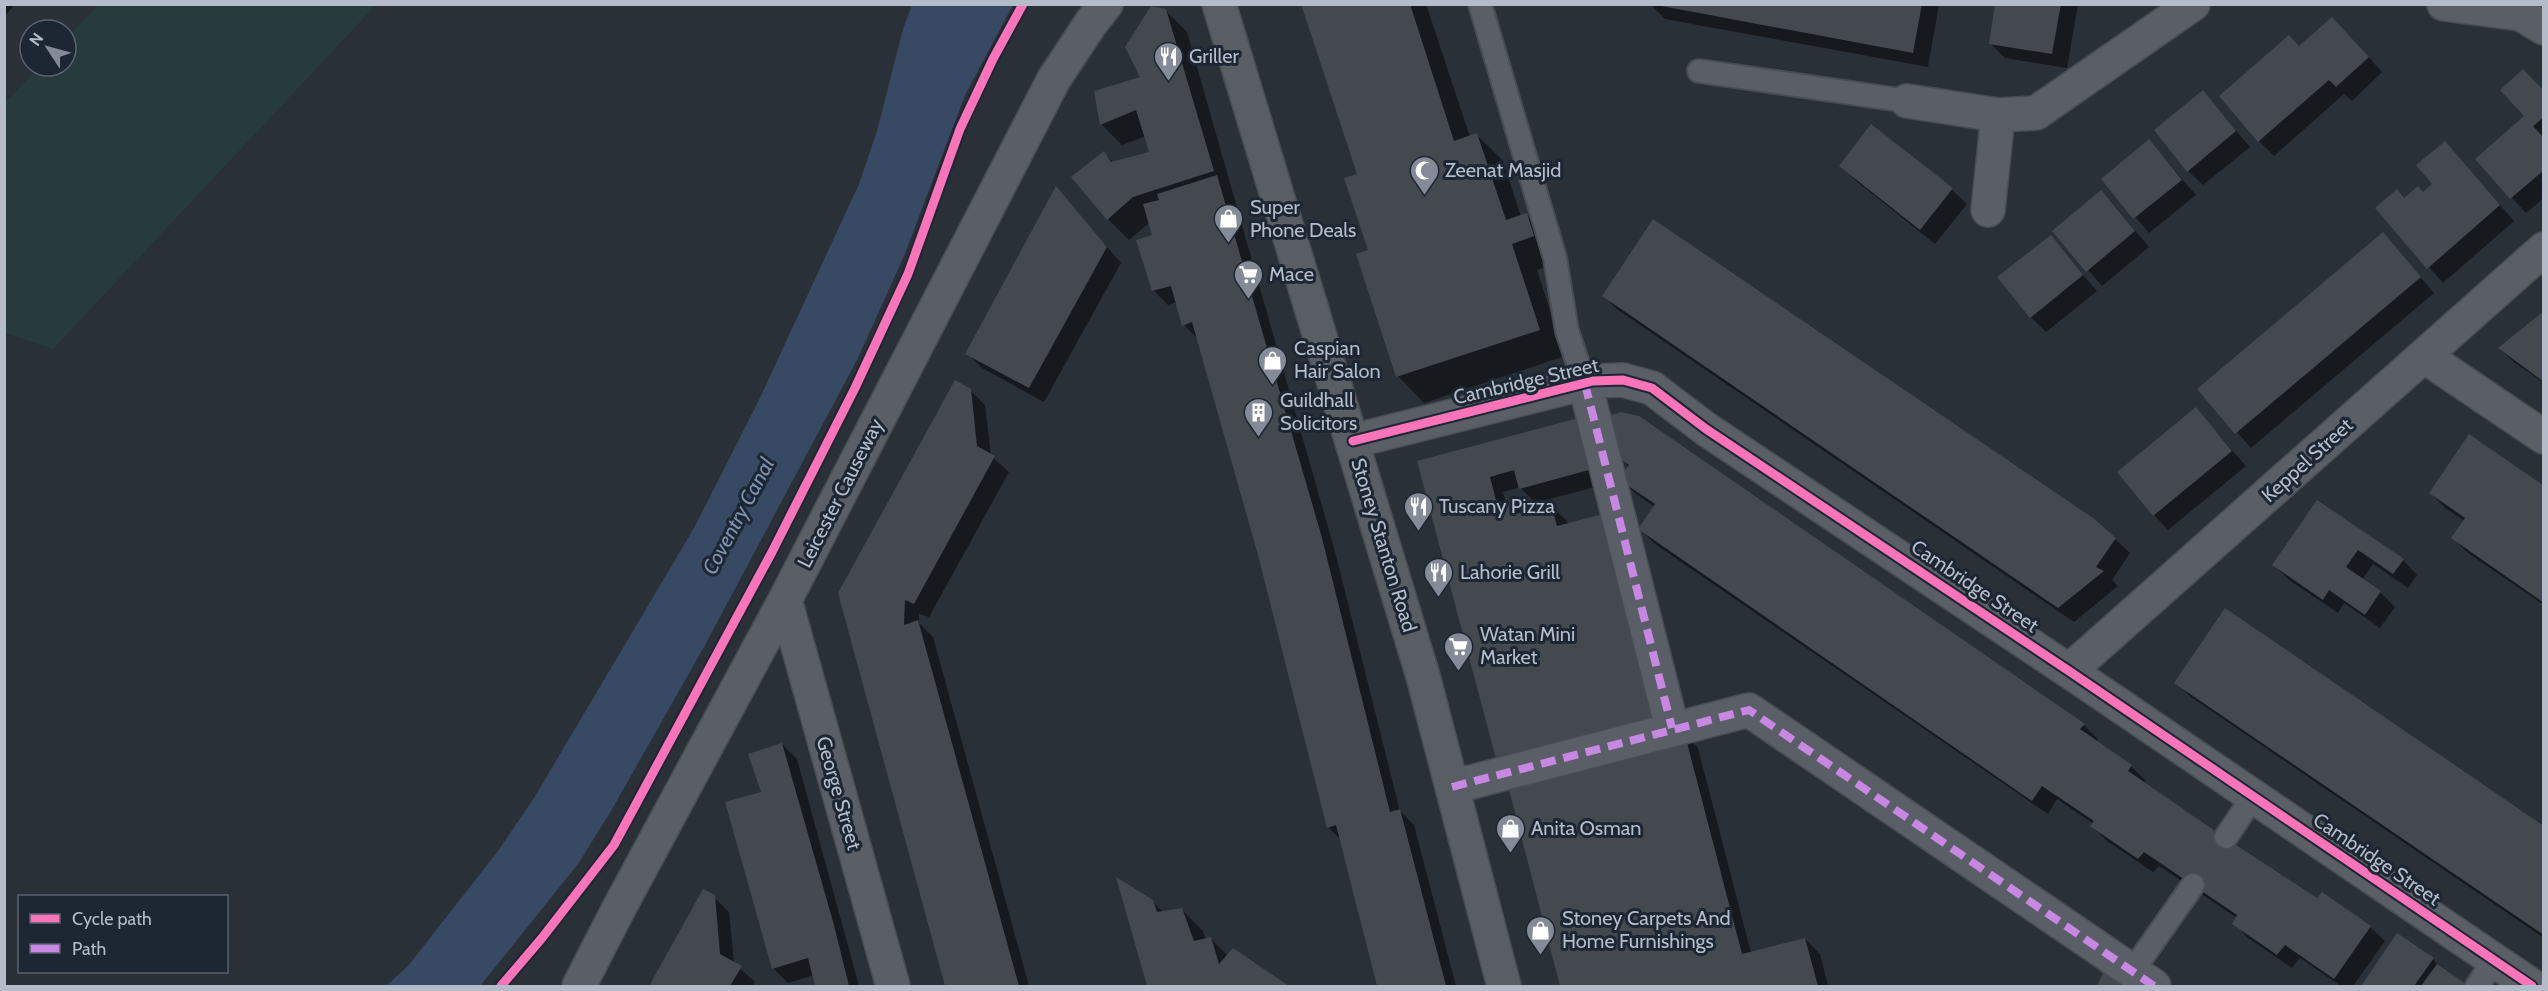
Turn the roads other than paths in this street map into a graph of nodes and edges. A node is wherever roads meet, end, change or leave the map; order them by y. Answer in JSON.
{"nodes":[{"id":1,"x":1106,"y":4,"type":"edge"},
{"id":2,"x":1219,"y":4,"type":"edge"},
{"id":3,"x":1480,"y":4,"type":"edge"},
{"id":4,"x":2193,"y":4,"type":"edge"},
{"id":5,"x":2444,"y":4,"type":"edge"},
{"id":6,"x":2544,"y":28,"type":"edge"},
{"id":7,"x":1699,"y":71,"type":"dead end"},
{"id":8,"x":1907,"y":101,"type":"joint"},
{"id":9,"x":1998,"y":115,"type":"junction"},
{"id":10,"x":1988,"y":210,"type":"dead end"},
{"id":11,"x":2544,"y":249,"type":"edge"},
{"id":12,"x":2424,"y":356,"type":"junction"},
{"id":13,"x":1585,"y":384,"type":"junction"},
{"id":14,"x":2544,"y":436,"type":"edge"},
{"id":15,"x":1353,"y":441,"type":"junction"},
{"id":16,"x":785,"y":600,"type":"junction"},
{"id":17,"x":2069,"y":671,"type":"junction"},
{"id":18,"x":1672,"y":728,"type":"junction"},
{"id":19,"x":1452,"y":788,"type":"junction"},
{"id":20,"x":2253,"y":797,"type":"junction"},
{"id":21,"x":2226,"y":837,"type":"dead end"},
{"id":22,"x":2193,"y":885,"type":"dead end"},
{"id":23,"x":2143,"y":956,"type":"dead end"},
{"id":24,"x":2486,"y":974,"type":"edge"},
{"id":25,"x":579,"y":987,"type":"edge"},
{"id":26,"x":892,"y":987,"type":"edge"},
{"id":27,"x":1504,"y":987,"type":"edge"},
{"id":28,"x":2154,"y":987,"type":"edge"},
{"id":29,"x":2532,"y":987,"type":"edge"}],
"edges":[{"from":1,"to":16,"type":"street","name":"Leicester Causeway"},
{"from":2,"to":15,"type":"main road","name":"Stoney Stanton Road"},
{"from":3,"to":13,"type":"lane"},
{"from":4,"to":9,"type":"street"},
{"from":5,"to":6,"type":"street"},
{"from":7,"to":8,"type":"lane"},
{"from":8,"to":9,"type":"street"},
{"from":9,"to":10,"type":"street"},
{"from":11,"to":12,"type":"street","name":"Keppel Street"},
{"from":12,"to":14,"type":"street"},
{"from":12,"to":17,"type":"street","name":"Keppel Street"},
{"from":13,"to":15,"type":"street","name":"Cambridge Street"},
{"from":13,"to":17,"type":"street","name":"Cambridge Street"},
{"from":13,"to":18,"type":"street"},
{"from":15,"to":19,"type":"main road","name":"Stoney Stanton Road"},
{"from":16,"to":25,"type":"street","name":"Leicester Causeway"},
{"from":16,"to":26,"type":"street","name":"George Street"},
{"from":17,"to":20,"type":"street","name":"Cambridge Street"},
{"from":18,"to":19,"type":"street"},
{"from":18,"to":28,"type":"street"},
{"from":19,"to":27,"type":"main road","name":"Stoney Stanton Road"},
{"from":20,"to":21,"type":"lane"},
{"from":20,"to":24,"type":"street","name":"Cambridge Street"},
{"from":22,"to":23,"type":"lane"},
{"from":24,"to":29,"type":"street","name":"Cambridge Street"}]}
